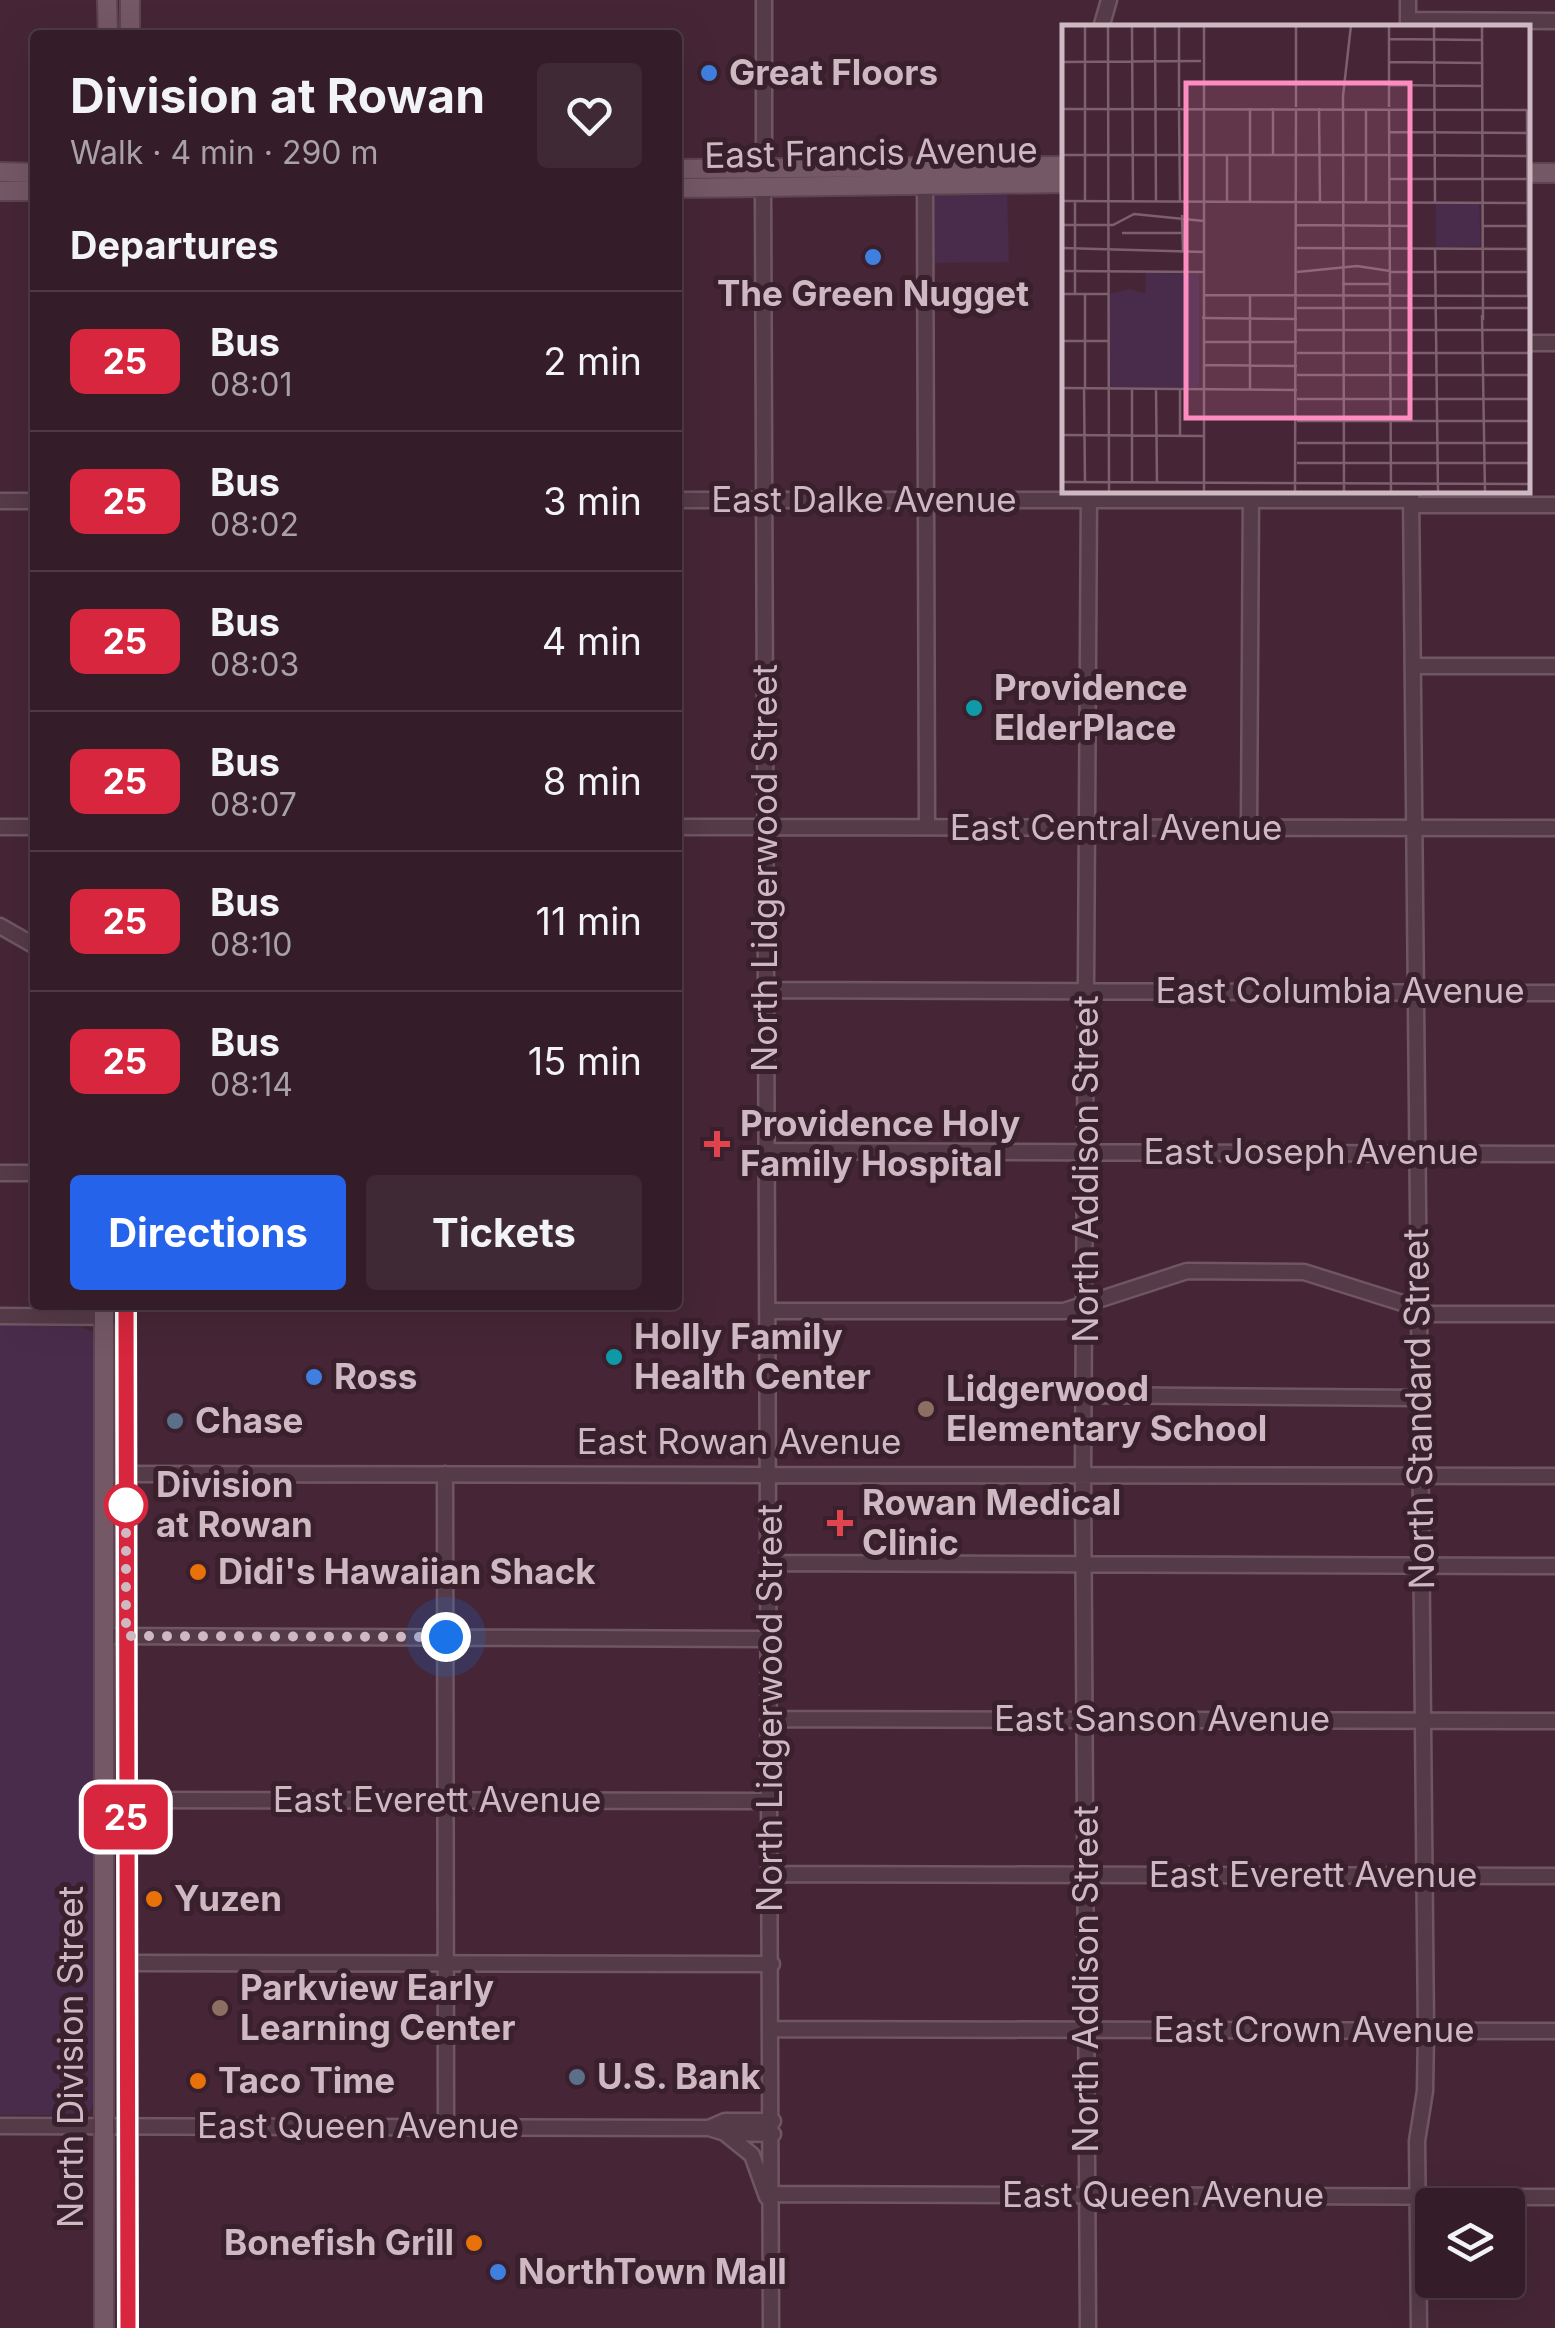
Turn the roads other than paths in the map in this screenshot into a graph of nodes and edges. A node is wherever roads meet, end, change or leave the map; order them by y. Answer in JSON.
{"nodes":[{"id":1,"x":108,"y":0,"type":"edge"},
{"id":2,"x":130,"y":0,"type":"edge"},
{"id":3,"x":764,"y":0,"type":"edge"},
{"id":4,"x":1109,"y":0,"type":"edge"},
{"id":5,"x":1408,"y":0,"type":"edge"},
{"id":6,"x":1555,"y":21,"type":"edge"},
{"id":7,"x":1408,"y":24,"type":"edge"},
{"id":8,"x":1101,"y":25,"type":"edge"},
{"id":9,"x":108,"y":30,"type":"edge"},
{"id":10,"x":130,"y":30,"type":"edge"},
{"id":11,"x":1062,"y":166,"type":"edge"},
{"id":12,"x":682,"y":169,"type":"edge"},
{"id":13,"x":0,"y":172,"type":"edge"},
{"id":14,"x":30,"y":172,"type":"edge"},
{"id":15,"x":925,"y":175,"type":"junction"},
{"id":16,"x":763,"y":179,"type":"junction"},
{"id":17,"x":1062,"y":183,"type":"edge"},
{"id":18,"x":682,"y":188,"type":"edge"},
{"id":19,"x":0,"y":191,"type":"edge"},
{"id":20,"x":30,"y":191,"type":"edge"},
{"id":21,"x":1089,"y":495,"type":"edge"},
{"id":22,"x":1251,"y":495,"type":"edge"},
{"id":23,"x":1411,"y":498,"type":"edge"},
{"id":24,"x":682,"y":500,"type":"edge"},
{"id":25,"x":765,"y":500,"type":"junction"},
{"id":26,"x":925,"y":500,"type":"junction"},
{"id":27,"x":0,"y":501,"type":"edge"},
{"id":28,"x":30,"y":501,"type":"edge"},
{"id":29,"x":1555,"y":505,"type":"edge"},
{"id":30,"x":1413,"y":666,"type":"junction"},
{"id":31,"x":1555,"y":666,"type":"edge"},
{"id":32,"x":0,"y":827,"type":"edge"},
{"id":33,"x":30,"y":827,"type":"edge"},
{"id":34,"x":682,"y":827,"type":"edge"},
{"id":35,"x":764,"y":827,"type":"junction"},
{"id":36,"x":927,"y":827,"type":"junction"},
{"id":37,"x":1089,"y":827,"type":"junction"},
{"id":38,"x":1414,"y":827,"type":"junction"},
{"id":39,"x":1249,"y":828,"type":"junction"},
{"id":40,"x":1555,"y":828,"type":"edge"},
{"id":41,"x":0,"y":926,"type":"edge"},
{"id":42,"x":30,"y":943,"type":"edge"},
{"id":43,"x":1087,"y":988,"type":"junction"},
{"id":44,"x":765,"y":990,"type":"junction"},
{"id":45,"x":1414,"y":993,"type":"junction"},
{"id":46,"x":1555,"y":993,"type":"edge"},
{"id":47,"x":1085,"y":1150,"type":"junction"},
{"id":48,"x":766,"y":1151,"type":"junction"},
{"id":49,"x":1416,"y":1153,"type":"junction"},
{"id":50,"x":1555,"y":1154,"type":"edge"},
{"id":51,"x":0,"y":1173,"type":"edge"},
{"id":52,"x":30,"y":1173,"type":"edge"},
{"id":53,"x":1084,"y":1306,"type":"junction"},
{"id":54,"x":104,"y":1311,"type":"edge"},
{"id":55,"x":126,"y":1311,"type":"edge"},
{"id":56,"x":767,"y":1311,"type":"junction"},
{"id":57,"x":1418,"y":1311,"type":"junction"},
{"id":58,"x":1555,"y":1314,"type":"edge"},
{"id":59,"x":0,"y":1316,"type":"edge"},
{"id":60,"x":1084,"y":1395,"type":"junction"},
{"id":61,"x":1420,"y":1398,"type":"junction"},
{"id":62,"x":103,"y":1474,"type":"junction"},
{"id":63,"x":126,"y":1474,"type":"junction"},
{"id":64,"x":445,"y":1474,"type":"junction"},
{"id":65,"x":767,"y":1474,"type":"junction"},
{"id":66,"x":1083,"y":1474,"type":"junction"},
{"id":67,"x":1420,"y":1476,"type":"junction"},
{"id":68,"x":1555,"y":1476,"type":"edge"},
{"id":69,"x":770,"y":1563,"type":"junction"},
{"id":70,"x":1084,"y":1563,"type":"junction"},
{"id":71,"x":1420,"y":1566,"type":"junction"},
{"id":72,"x":1555,"y":1566,"type":"edge"},
{"id":73,"x":104,"y":1636,"type":"junction"},
{"id":74,"x":126,"y":1636,"type":"junction"},
{"id":75,"x":446,"y":1637,"type":"junction"},
{"id":76,"x":769,"y":1639,"type":"junction"},
{"id":77,"x":770,"y":1719,"type":"junction"},
{"id":78,"x":1085,"y":1719,"type":"junction"},
{"id":79,"x":1423,"y":1720,"type":"junction"},
{"id":80,"x":1555,"y":1720,"type":"edge"},
{"id":81,"x":104,"y":1800,"type":"junction"},
{"id":82,"x":126,"y":1800,"type":"junction"},
{"id":83,"x":446,"y":1800,"type":"junction"},
{"id":84,"x":770,"y":1801,"type":"junction"},
{"id":85,"x":771,"y":1874,"type":"junction"},
{"id":86,"x":1086,"y":1874,"type":"junction"},
{"id":87,"x":1424,"y":1875,"type":"junction"},
{"id":88,"x":1555,"y":1876,"type":"edge"},
{"id":89,"x":126,"y":1963,"type":"junction"},
{"id":90,"x":446,"y":1964,"type":"junction"},
{"id":91,"x":772,"y":1964,"type":"junction"},
{"id":92,"x":1087,"y":2028,"type":"junction"},
{"id":93,"x":772,"y":2029,"type":"junction"},
{"id":94,"x":1555,"y":2031,"type":"edge"},
{"id":95,"x":1426,"y":2032,"type":"junction"},
{"id":96,"x":0,"y":2126,"type":"edge"},
{"id":97,"x":104,"y":2126,"type":"junction"},
{"id":98,"x":127,"y":2126,"type":"junction"},
{"id":99,"x":446,"y":2126,"type":"junction"},
{"id":100,"x":773,"y":2127,"type":"junction"},
{"id":101,"x":710,"y":2128,"type":"junction"},
{"id":102,"x":725,"y":2134,"type":"junction"},
{"id":103,"x":1417,"y":2188,"type":"edge"},
{"id":104,"x":772,"y":2194,"type":"junction"},
{"id":105,"x":1088,"y":2194,"type":"junction"},
{"id":106,"x":1415,"y":2197,"type":"edge"},
{"id":107,"x":1525,"y":2197,"type":"edge"},
{"id":108,"x":1555,"y":2197,"type":"edge"},
{"id":109,"x":771,"y":2211,"type":"junction"},
{"id":110,"x":1419,"y":2298,"type":"edge"},
{"id":111,"x":104,"y":2328,"type":"edge"},
{"id":112,"x":128,"y":2328,"type":"edge"},
{"id":113,"x":771,"y":2328,"type":"edge"},
{"id":114,"x":1088,"y":2328,"type":"edge"},
{"id":115,"x":1419,"y":2328,"type":"edge"}],
"edges":[{"from":1,"to":9,"type":"main road"},
{"from":2,"to":10,"type":"main road"},
{"from":3,"to":16,"type":"street","name":"North Lidgerwood Street"},
{"from":4,"to":8,"type":"street"},
{"from":5,"to":7,"type":"street"},
{"from":6,"to":7,"type":"street"},
{"from":11,"to":15,"type":"main road","name":"East Francis Avenue"},
{"from":12,"to":16,"type":"main road","name":"East Francis Avenue"},
{"from":13,"to":14,"type":"main road"},
{"from":15,"to":16,"type":"main road","name":"East Francis Avenue"},
{"from":15,"to":16,"type":"main road","name":"East Francis Avenue"},
{"from":15,"to":17,"type":"main road","name":"East Francis Avenue"},
{"from":15,"to":26,"type":"street"},
{"from":16,"to":18,"type":"main road","name":"East Francis Avenue"},
{"from":16,"to":25,"type":"street","name":"North Lidgerwood Street"},
{"from":19,"to":20,"type":"main road"},
{"from":21,"to":22,"type":"street","name":"East Dalke Avenue"},
{"from":21,"to":26,"type":"street","name":"East Dalke Avenue"},
{"from":21,"to":37,"type":"street","name":"North Addison Street"},
{"from":22,"to":23,"type":"street","name":"East Dalke Avenue"},
{"from":22,"to":39,"type":"street"},
{"from":23,"to":29,"type":"street","name":"East Dalke Avenue"},
{"from":23,"to":30,"type":"street","name":"North Standard Street"},
{"from":24,"to":25,"type":"street","name":"East Dalke Avenue"},
{"from":25,"to":26,"type":"street","name":"East Dalke Avenue"},
{"from":25,"to":35,"type":"street","name":"North Lidgerwood Street"},
{"from":26,"to":36,"type":"street"},
{"from":27,"to":28,"type":"street"},
{"from":30,"to":31,"type":"street"},
{"from":30,"to":38,"type":"street","name":"North Standard Street"},
{"from":32,"to":33,"type":"street"},
{"from":34,"to":35,"type":"street","name":"East Central Avenue"},
{"from":35,"to":36,"type":"street","name":"East Central Avenue"},
{"from":35,"to":44,"type":"street","name":"North Lidgerwood Street"},
{"from":36,"to":37,"type":"street","name":"East Central Avenue"},
{"from":37,"to":39,"type":"street","name":"East Central Avenue"},
{"from":37,"to":43,"type":"street","name":"North Addison Street"},
{"from":38,"to":39,"type":"street","name":"East Central Avenue"},
{"from":38,"to":40,"type":"street","name":"East Central Avenue"},
{"from":38,"to":45,"type":"street","name":"North Standard Street"},
{"from":41,"to":42,"type":"street"},
{"from":43,"to":44,"type":"street","name":"East Columbia Avenue"},
{"from":43,"to":45,"type":"street","name":"East Columbia Avenue"},
{"from":43,"to":47,"type":"street","name":"North Addison Street"},
{"from":44,"to":48,"type":"street","name":"North Lidgerwood Street"},
{"from":45,"to":46,"type":"street","name":"East Columbia Avenue"},
{"from":45,"to":49,"type":"street","name":"North Standard Street"},
{"from":47,"to":48,"type":"street","name":"East Joseph Avenue"},
{"from":47,"to":49,"type":"street","name":"East Joseph Avenue"},
{"from":47,"to":53,"type":"street","name":"North Addison Street"},
{"from":48,"to":56,"type":"street","name":"North Lidgerwood Street"},
{"from":49,"to":50,"type":"street","name":"East Joseph Avenue"},
{"from":49,"to":57,"type":"street","name":"North Standard Street"},
{"from":51,"to":52,"type":"street"},
{"from":53,"to":56,"type":"street"},
{"from":53,"to":57,"type":"street"},
{"from":53,"to":60,"type":"street","name":"North Addison Street"},
{"from":54,"to":55,"type":"street"},
{"from":54,"to":59,"type":"street"},
{"from":54,"to":62,"type":"main road","name":"North Division Street"},
{"from":55,"to":63,"type":"main road","name":"North Division Street"},
{"from":56,"to":65,"type":"street","name":"North Lidgerwood Street"},
{"from":57,"to":58,"type":"street"},
{"from":57,"to":61,"type":"street","name":"North Standard Street"},
{"from":60,"to":61,"type":"street"},
{"from":60,"to":66,"type":"street","name":"North Addison Street"},
{"from":61,"to":67,"type":"street","name":"North Standard Street"},
{"from":62,"to":63,"type":"main road","name":"East Rowan Avenue"},
{"from":62,"to":73,"type":"main road","name":"North Division Street"},
{"from":63,"to":64,"type":"street","name":"East Rowan Avenue"},
{"from":63,"to":74,"type":"main road","name":"North Division Street"},
{"from":64,"to":65,"type":"street","name":"East Rowan Avenue"},
{"from":64,"to":75,"type":"street"},
{"from":65,"to":66,"type":"street","name":"East Rowan Avenue"},
{"from":65,"to":69,"type":"street","name":"North Lidgerwood Street"},
{"from":66,"to":67,"type":"street","name":"East Rowan Avenue"},
{"from":66,"to":70,"type":"street","name":"North Addison Street"},
{"from":67,"to":68,"type":"street","name":"East Rowan Avenue"},
{"from":67,"to":71,"type":"street","name":"North Standard Street"},
{"from":69,"to":70,"type":"street"},
{"from":69,"to":76,"type":"street","name":"North Lidgerwood Street"},
{"from":70,"to":71,"type":"street"},
{"from":70,"to":78,"type":"street","name":"North Addison Street"},
{"from":71,"to":72,"type":"street"},
{"from":71,"to":79,"type":"street","name":"North Standard Street"},
{"from":73,"to":74,"type":"street"},
{"from":73,"to":81,"type":"main road","name":"North Division Street"},
{"from":74,"to":75,"type":"street"},
{"from":74,"to":82,"type":"main road","name":"North Division Street"},
{"from":75,"to":76,"type":"street"},
{"from":75,"to":83,"type":"street"},
{"from":76,"to":77,"type":"street","name":"North Lidgerwood Street"},
{"from":77,"to":78,"type":"street","name":"East Sanson Avenue"},
{"from":77,"to":84,"type":"street","name":"North Lidgerwood Street"},
{"from":78,"to":79,"type":"street","name":"East Sanson Avenue"},
{"from":78,"to":86,"type":"street","name":"North Addison Street"},
{"from":79,"to":80,"type":"street","name":"East Sanson Avenue"},
{"from":79,"to":87,"type":"street","name":"North Standard Street"},
{"from":81,"to":82,"type":"street","name":"East Everett Avenue"},
{"from":81,"to":97,"type":"main road","name":"North Division Street"},
{"from":82,"to":83,"type":"street","name":"East Everett Avenue"},
{"from":82,"to":89,"type":"main road","name":"North Division Street"},
{"from":83,"to":84,"type":"street","name":"East Everett Avenue"},
{"from":83,"to":90,"type":"street"},
{"from":84,"to":85,"type":"street","name":"North Lidgerwood Street"},
{"from":85,"to":86,"type":"street","name":"East Everett Avenue"},
{"from":85,"to":91,"type":"street","name":"North Lidgerwood Street"},
{"from":86,"to":87,"type":"street","name":"East Everett Avenue"},
{"from":86,"to":92,"type":"street","name":"North Addison Street"},
{"from":87,"to":88,"type":"street","name":"East Everett Avenue"},
{"from":87,"to":95,"type":"street","name":"North Standard Street"},
{"from":89,"to":90,"type":"street"},
{"from":89,"to":98,"type":"main road","name":"North Division Street"},
{"from":90,"to":91,"type":"street"},
{"from":90,"to":99,"type":"street"},
{"from":91,"to":93,"type":"street","name":"North Lidgerwood Street"},
{"from":92,"to":93,"type":"street","name":"East Crown Avenue"},
{"from":92,"to":95,"type":"street","name":"East Crown Avenue"},
{"from":92,"to":105,"type":"street","name":"North Addison Street"},
{"from":93,"to":100,"type":"street","name":"North Lidgerwood Street"},
{"from":94,"to":95,"type":"street","name":"East Crown Avenue"},
{"from":95,"to":103,"type":"street","name":"North Standard Street"},
{"from":96,"to":97,"type":"street","name":"East Queen Avenue"},
{"from":97,"to":98,"type":"street","name":"East Queen Avenue"},
{"from":97,"to":111,"type":"main road","name":"North Division Street"},
{"from":98,"to":99,"type":"street","name":"East Queen Avenue"},
{"from":98,"to":112,"type":"main road","name":"North Division Street"},
{"from":99,"to":101,"type":"street","name":"East Queen Avenue"},
{"from":100,"to":101,"type":"street","name":"East Queen Avenue"},
{"from":100,"to":102,"type":"street","name":"East Queen Avenue"},
{"from":100,"to":104,"type":"street","name":"North Lidgerwood Street"},
{"from":101,"to":102,"type":"street","name":"East Queen Avenue"},
{"from":102,"to":109,"type":"street"},
{"from":104,"to":105,"type":"street","name":"East Queen Avenue"},
{"from":104,"to":109,"type":"street","name":"North Lidgerwood Street"},
{"from":105,"to":106,"type":"street","name":"East Queen Avenue"},
{"from":105,"to":114,"type":"street","name":"North Addison Street"},
{"from":107,"to":108,"type":"street","name":"East Queen Avenue"},
{"from":109,"to":113,"type":"street","name":"North Lidgerwood Street"},
{"from":110,"to":115,"type":"street","name":"North Standard Street"}]}
